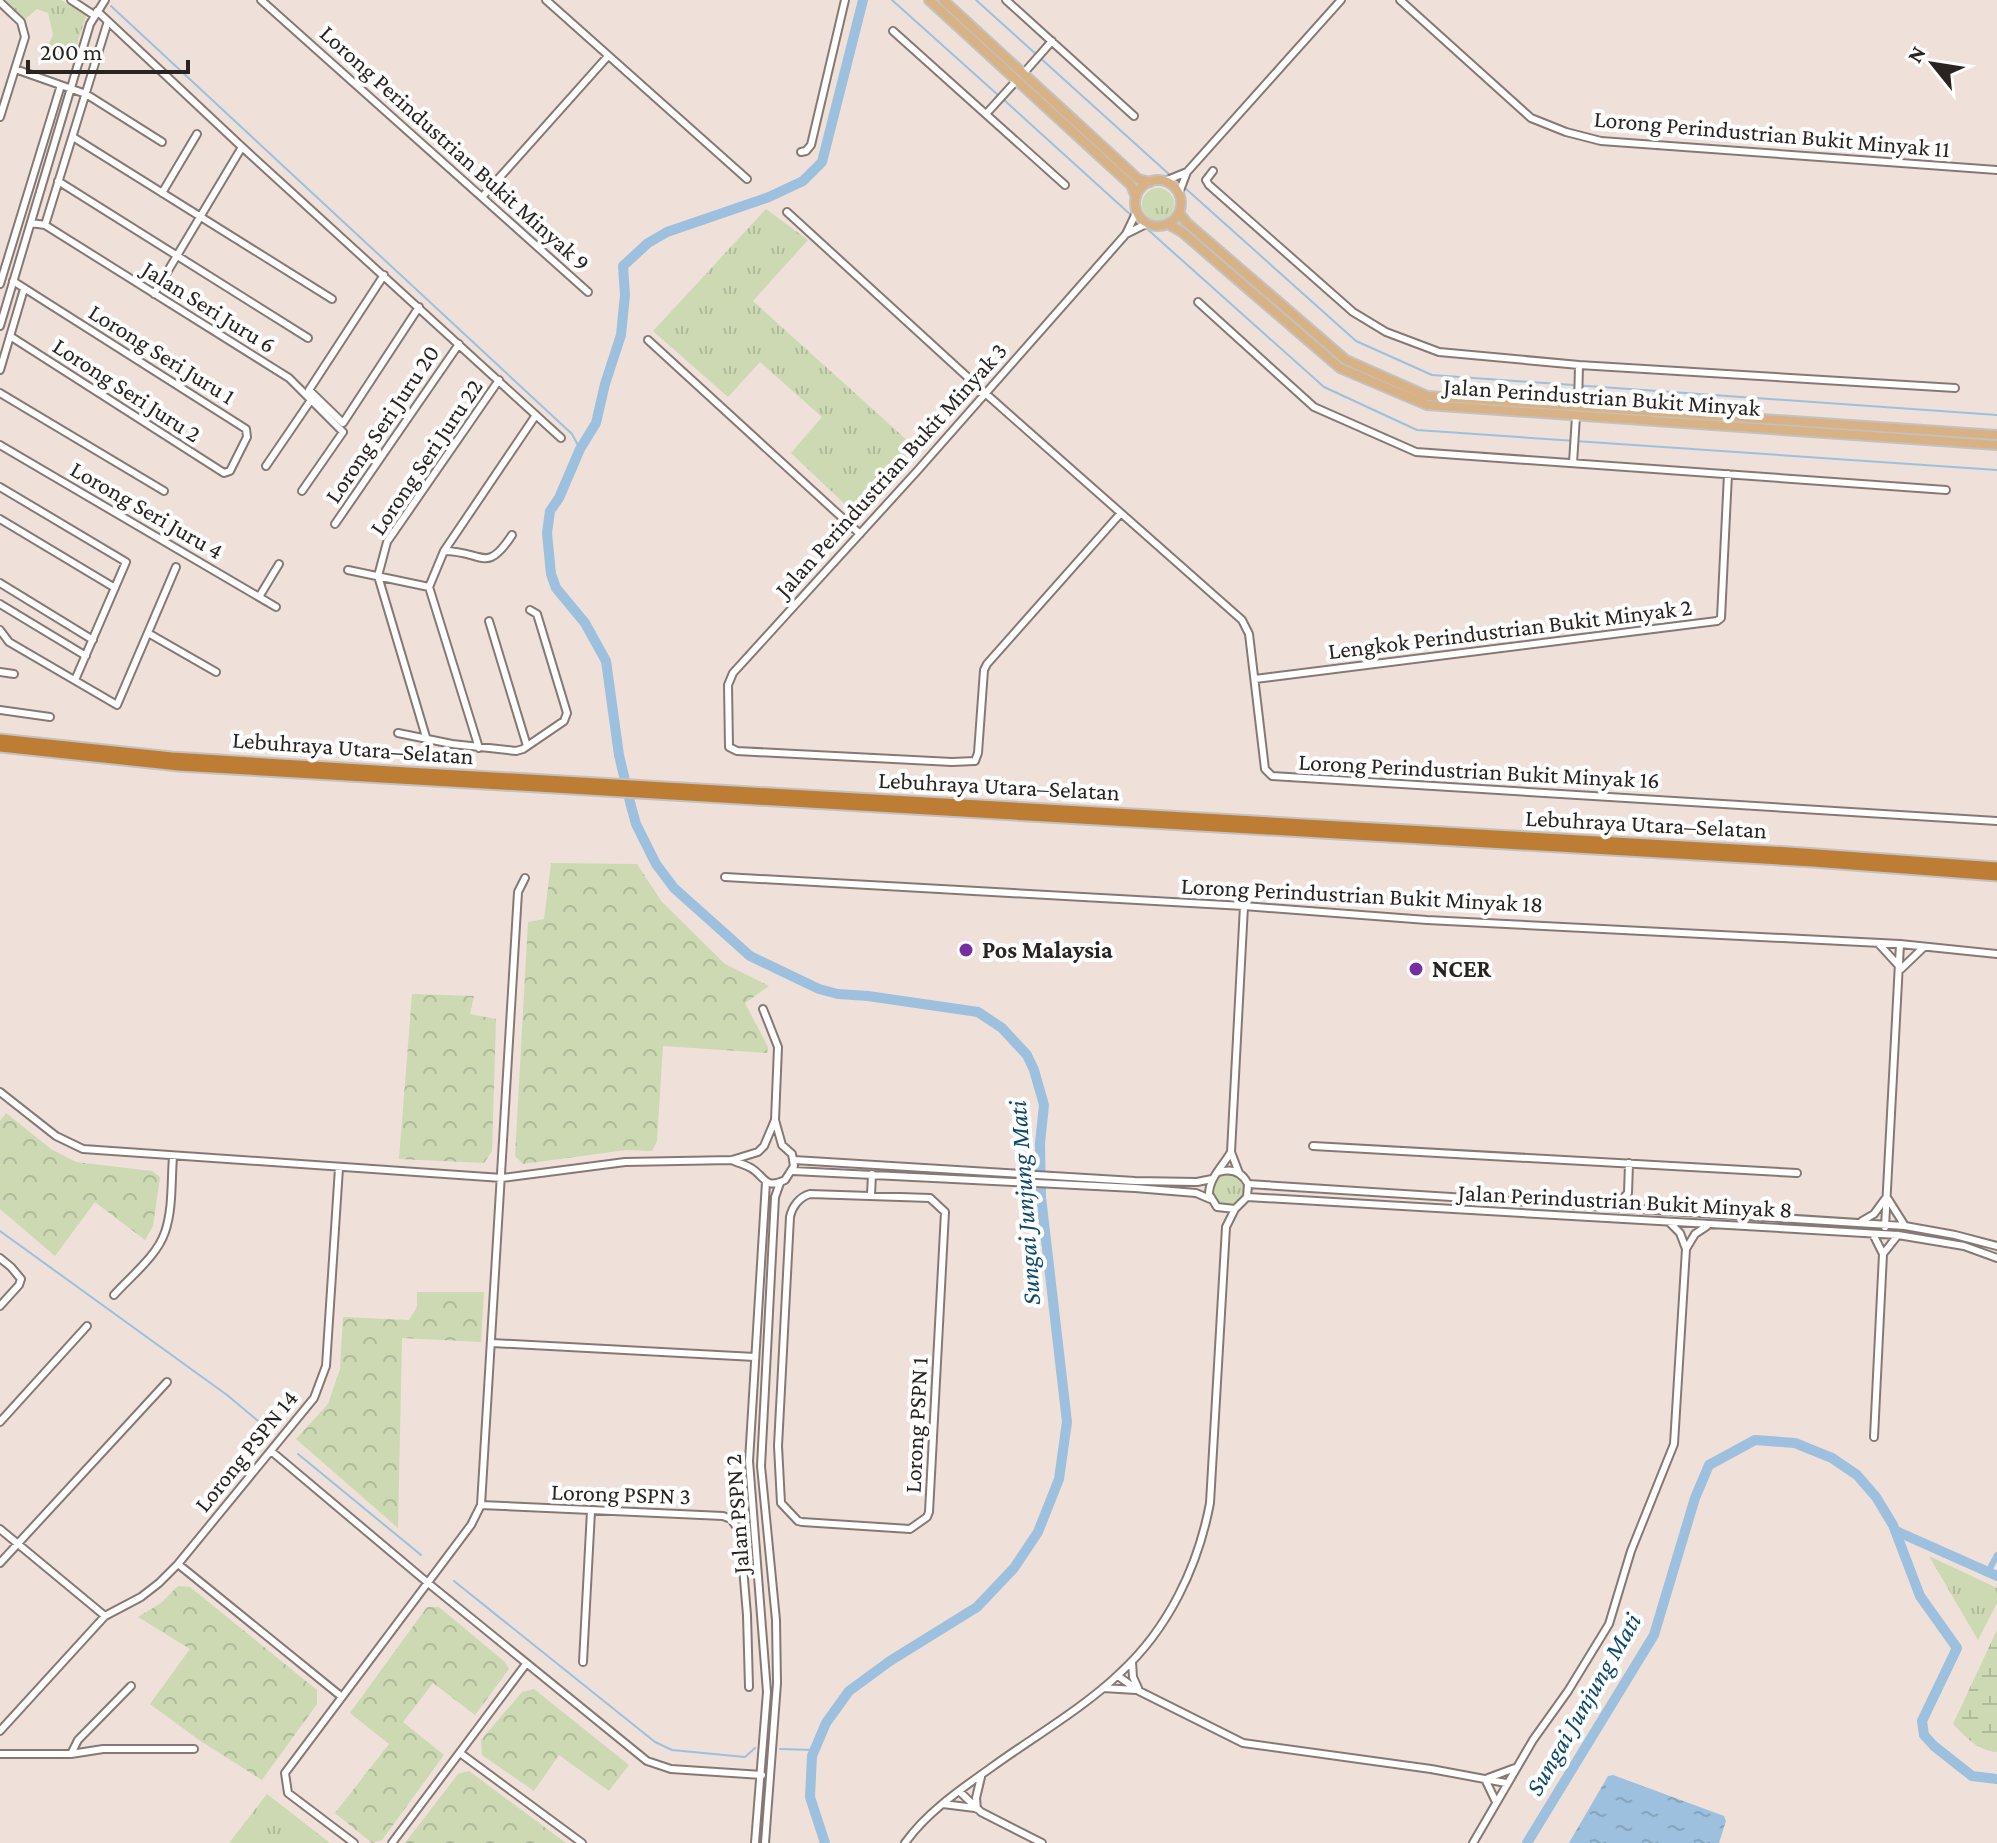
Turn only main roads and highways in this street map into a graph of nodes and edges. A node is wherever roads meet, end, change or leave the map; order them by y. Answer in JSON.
{"nodes":[{"id":1,"x":929,"y":0,"type":"edge"},
{"id":2,"x":943,"y":0,"type":"edge"},
{"id":3,"x":1019,"y":78,"type":"junction"},
{"id":4,"x":1150,"y":182,"type":"junction"},
{"id":5,"x":1136,"y":197,"type":"junction"},
{"id":6,"x":1179,"y":213,"type":"junction"},
{"id":7,"x":1168,"y":224,"type":"junction"},
{"id":8,"x":1997,"y":435,"type":"edge"},
{"id":9,"x":1997,"y":445,"type":"edge"},
{"id":10,"x":0,"y":739,"type":"edge"},
{"id":11,"x":0,"y":747,"type":"edge"},
{"id":12,"x":613,"y":788,"type":"junction"},
{"id":13,"x":637,"y":790,"type":"junction"},
{"id":14,"x":1997,"y":867,"type":"edge"},
{"id":15,"x":1997,"y":876,"type":"edge"}],
"edges":[{"from":1,"to":3,"type":"main road"},
{"from":2,"to":3,"type":"main road"},
{"from":3,"to":4,"type":"main road"},
{"from":3,"to":5,"type":"main road"},
{"from":4,"to":5,"type":"main road"},
{"from":4,"to":6,"type":"main road"},
{"from":5,"to":7,"type":"main road"},
{"from":6,"to":7,"type":"main road"},
{"from":6,"to":8,"type":"main road","name":"Jalan Perindustrian Bukit Minyak"},
{"from":7,"to":9,"type":"main road","name":"Jalan Perindustrian Bukit Minyak"},
{"from":10,"to":12,"type":"highway","name":"Lebuhraya Utara–Selatan"},
{"from":11,"to":12,"type":"highway","name":"Lebuhraya Utara–Selatan"},
{"from":12,"to":13,"type":"highway","name":"Lebuhraya Utara–Selatan"},
{"from":13,"to":14,"type":"highway","name":"Lebuhraya Utara–Selatan"},
{"from":13,"to":15,"type":"highway","name":"Lebuhraya Utara–Selatan"}]}
